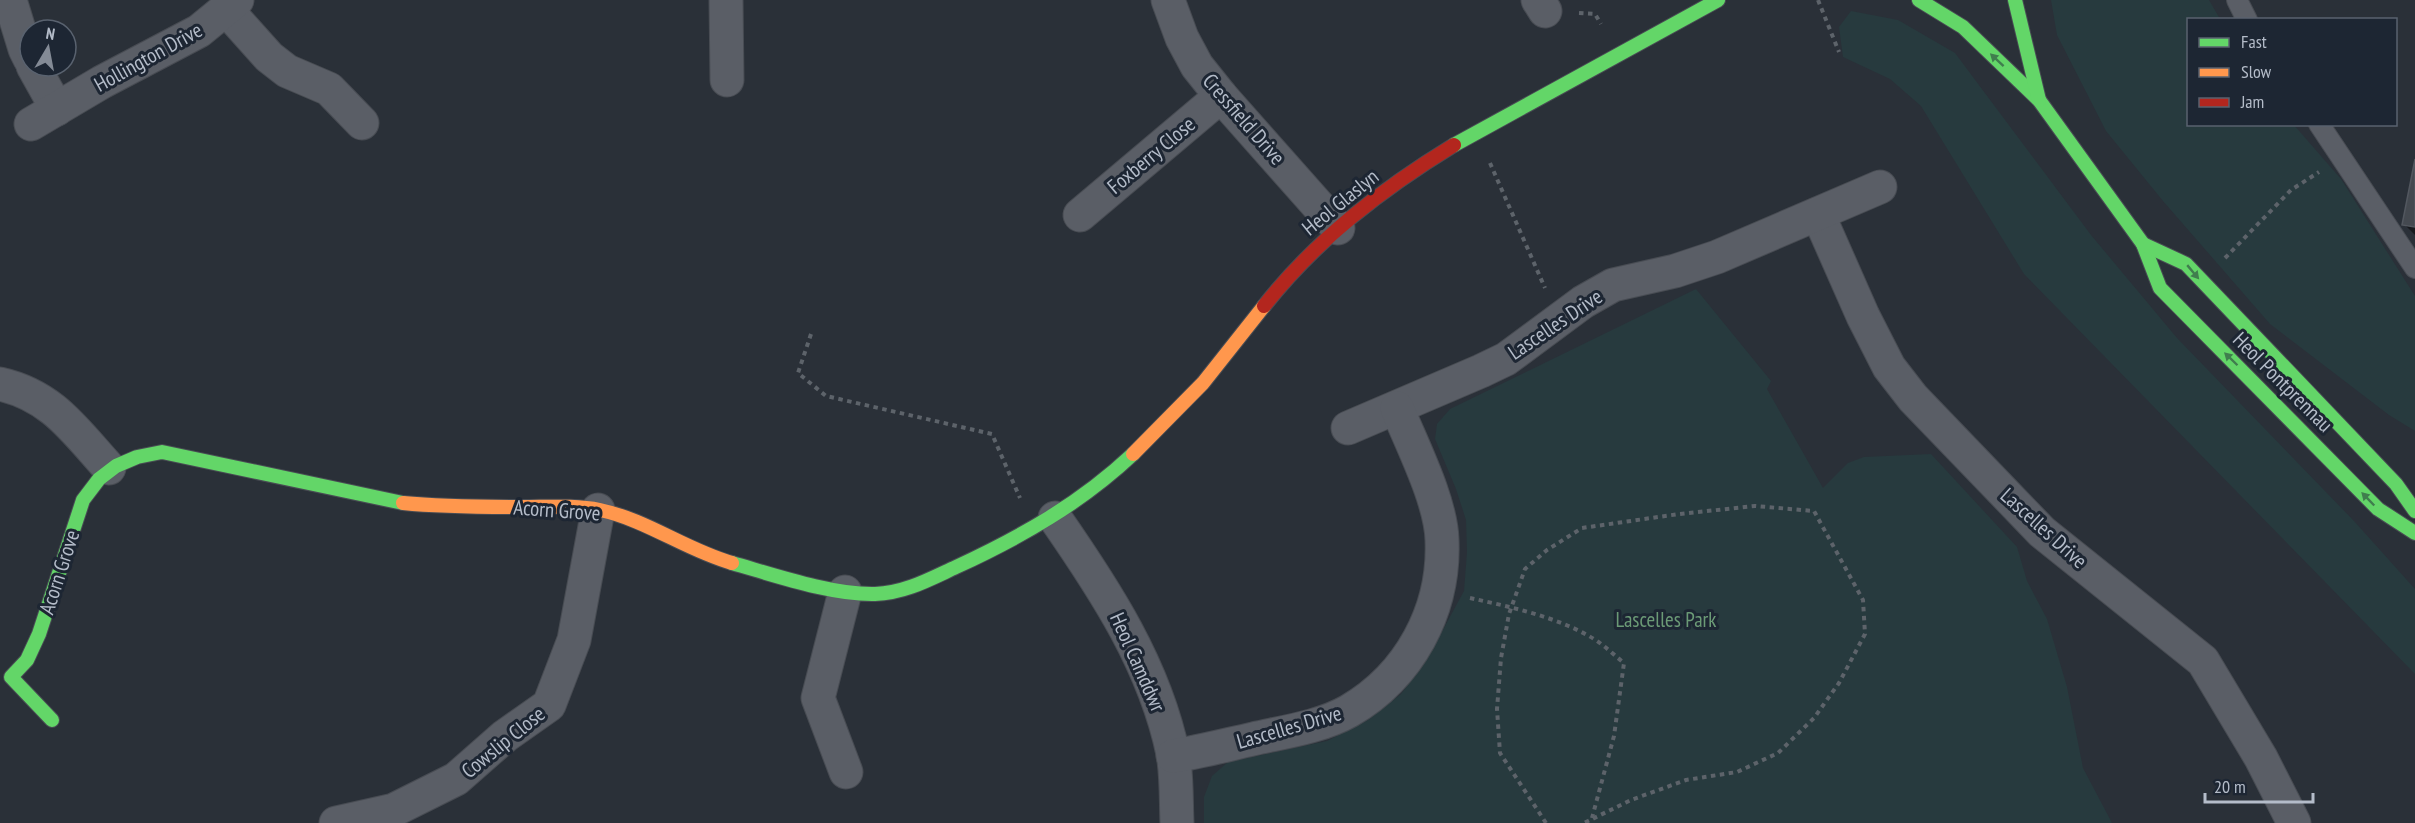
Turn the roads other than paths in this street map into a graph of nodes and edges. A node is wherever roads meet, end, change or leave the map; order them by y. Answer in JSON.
{"nodes":[{"id":1,"x":10,"y":0,"type":"edge"},
{"id":2,"x":726,"y":0,"type":"edge"},
{"id":3,"x":1168,"y":0,"type":"edge"},
{"id":4,"x":1718,"y":0,"type":"edge"},
{"id":5,"x":1919,"y":0,"type":"edge"},
{"id":6,"x":2015,"y":0,"type":"edge"},
{"id":7,"x":2237,"y":0,"type":"edge"},
{"id":8,"x":232,"y":5,"type":"edge"},
{"id":9,"x":2246,"y":18,"type":"edge"},
{"id":10,"x":18,"y":28,"type":"edge"},
{"id":11,"x":36,"y":78,"type":"edge"},
{"id":12,"x":727,"y":80,"type":"dead end"},
{"id":13,"x":1221,"y":96,"type":"junction"},
{"id":14,"x":2039,"y":100,"type":"junction"},
{"id":15,"x":362,"y":123,"type":"dead end"},
{"id":16,"x":2320,"y":126,"type":"edge"},
{"id":17,"x":1880,"y":187,"type":"dead end"},
{"id":18,"x":1818,"y":214,"type":"junction"},
{"id":19,"x":1080,"y":215,"type":"dead end"},
{"id":20,"x":1338,"y":228,"type":"junction"},
{"id":21,"x":2143,"y":244,"type":"junction"},
{"id":22,"x":2415,"y":268,"type":"edge"},
{"id":23,"x":0,"y":384,"type":"edge"},
{"id":24,"x":1397,"y":408,"type":"junction"},
{"id":25,"x":1348,"y":428,"type":"dead end"},
{"id":26,"x":109,"y":468,"type":"junction"},
{"id":27,"x":598,"y":510,"type":"junction"},
{"id":28,"x":2415,"y":511,"type":"edge"},
{"id":29,"x":1045,"y":524,"type":"junction"},
{"id":30,"x":2415,"y":533,"type":"edge"},
{"id":31,"x":845,"y":592,"type":"junction"},
{"id":32,"x":6,"y":679,"type":"edge"},
{"id":33,"x":52,"y":720,"type":"dead end"},
{"id":34,"x":1173,"y":756,"type":"junction"},
{"id":35,"x":846,"y":772,"type":"dead end"},
{"id":36,"x":336,"y":823,"type":"edge"},
{"id":37,"x":1177,"y":823,"type":"edge"},
{"id":38,"x":2294,"y":823,"type":"edge"}],
"edges":[{"from":1,"to":10,"type":"street"},
{"from":2,"to":12,"type":"street"},
{"from":3,"to":13,"type":"street","name":"Cressfield Drive"},
{"from":4,"to":20,"type":"street","name":"Heol Glaslyn"},
{"from":14,"to":5,"type":"street","name":"Heol Pontprennau","one_way":true},
{"from":6,"to":14,"type":"street","name":"Heol Pontprennau"},
{"from":7,"to":9,"type":"lane"},
{"from":8,"to":11,"type":"street","name":"Hollington Drive"},
{"from":8,"to":15,"type":"street"},
{"from":13,"to":19,"type":"street","name":"Foxberry Close"},
{"from":13,"to":20,"type":"street","name":"Cressfield Drive"},
{"from":14,"to":21,"type":"street","name":"Heol Pontprennau"},
{"from":16,"to":22,"type":"lane"},
{"from":17,"to":18,"type":"street","name":"Lascelles Drive"},
{"from":18,"to":24,"type":"street","name":"Lascelles Drive"},
{"from":18,"to":38,"type":"street","name":"Lascelles Drive"},
{"from":20,"to":29,"type":"street","name":"Heol Glaslyn"},
{"from":21,"to":28,"type":"street","name":"Heol Pontprennau","one_way":true},
{"from":30,"to":21,"type":"street","name":"Heol Pontprennau","one_way":true},
{"from":23,"to":26,"type":"street"},
{"from":24,"to":25,"type":"street","name":"Lascelles Drive"},
{"from":24,"to":34,"type":"street","name":"Lascelles Drive"},
{"from":26,"to":27,"type":"street","name":"Acorn Grove"},
{"from":26,"to":32,"type":"street","name":"Acorn Grove"},
{"from":27,"to":31,"type":"street","name":"Acorn Grove"},
{"from":27,"to":36,"type":"street","name":"Cowslip Close"},
{"from":29,"to":31,"type":"street","name":"Acorn Grove"},
{"from":29,"to":34,"type":"street","name":"Heol Camddwr"},
{"from":31,"to":35,"type":"street"},
{"from":32,"to":33,"type":"street","name":"Acorn Grove"},
{"from":34,"to":37,"type":"street","name":"Heol Camddwr"}]}
